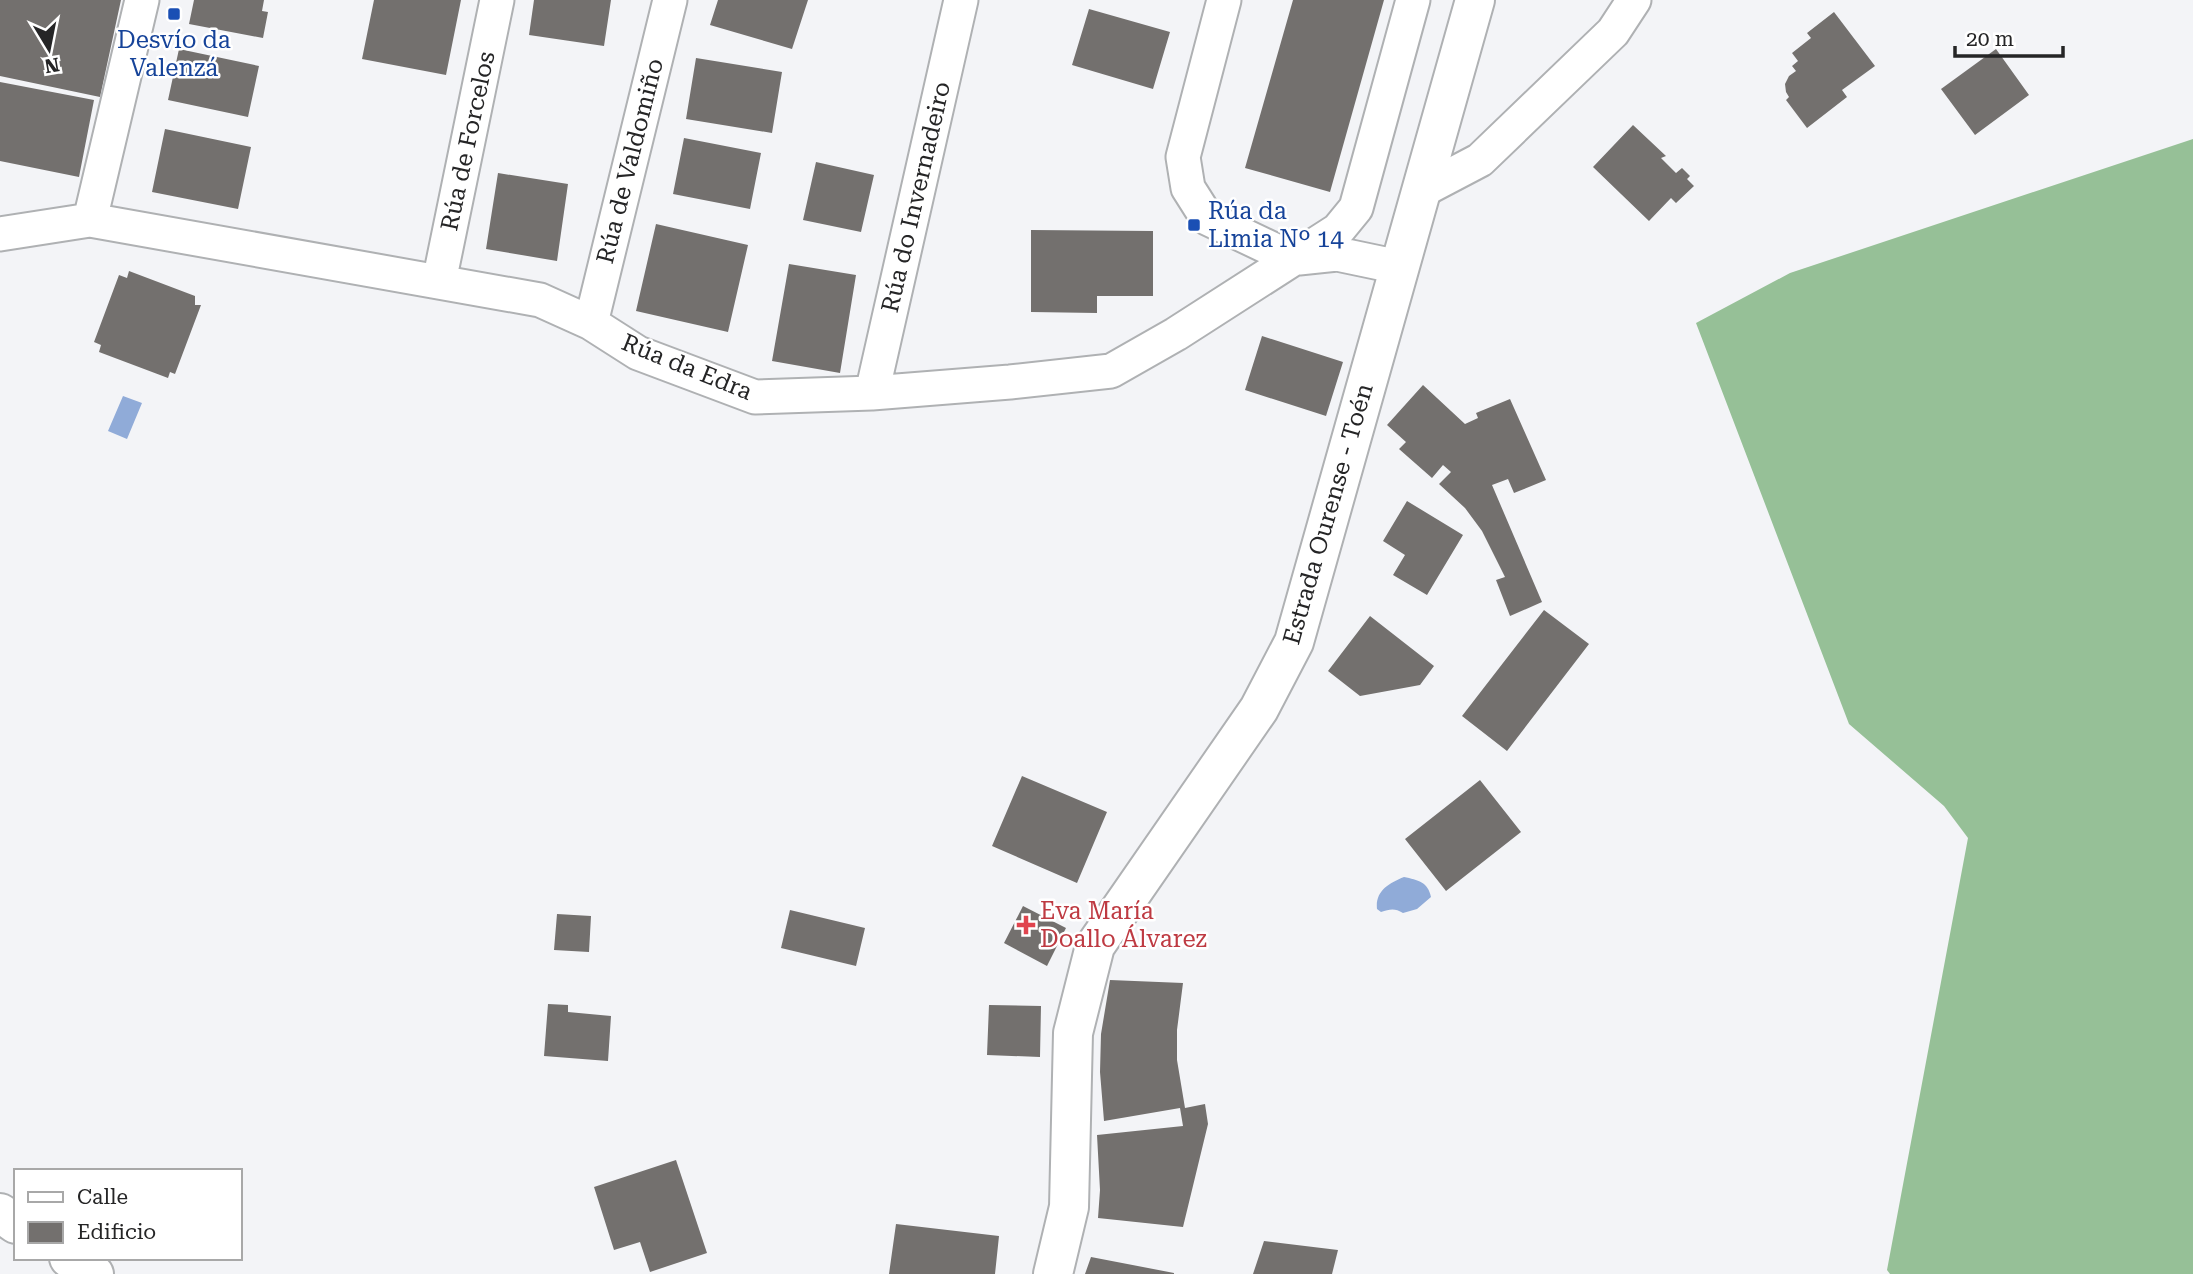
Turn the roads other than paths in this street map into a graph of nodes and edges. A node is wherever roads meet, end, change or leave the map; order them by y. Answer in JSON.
{"nodes":[{"id":1,"x":142,"y":0,"type":"edge"},
{"id":2,"x":497,"y":0,"type":"edge"},
{"id":3,"x":670,"y":0,"type":"edge"},
{"id":4,"x":961,"y":0,"type":"edge"},
{"id":5,"x":1224,"y":0,"type":"edge"},
{"id":6,"x":1413,"y":0,"type":"edge"},
{"id":7,"x":1475,"y":0,"type":"edge"},
{"id":8,"x":1634,"y":0,"type":"edge"},
{"id":9,"x":1421,"y":191,"type":"junction"},
{"id":10,"x":90,"y":220,"type":"junction"},
{"id":11,"x":0,"y":234,"type":"edge"},
{"id":12,"x":1293,"y":259,"type":"junction"},
{"id":13,"x":1399,"y":267,"type":"junction"},
{"id":14,"x":439,"y":282,"type":"junction"},
{"id":15,"x":591,"y":323,"type":"junction"},
{"id":16,"x":872,"y":393,"type":"junction"},
{"id":17,"x":72,"y":1260,"type":"edge"},
{"id":18,"x":94,"y":1274,"type":"edge"},
{"id":19,"x":1053,"y":1274,"type":"edge"}],
"edges":[{"from":1,"to":10,"type":"street"},
{"from":2,"to":14,"type":"street","name":"Rúa de Forcelos"},
{"from":3,"to":15,"type":"street","name":"Rúa de Valdomiño"},
{"from":4,"to":16,"type":"street","name":"Rúa do Invernadeiro"},
{"from":5,"to":12,"type":"street"},
{"from":6,"to":12,"type":"street"},
{"from":7,"to":9,"type":"street","name":"Estrada Ourense - Toén"},
{"from":8,"to":9,"type":"street"},
{"from":9,"to":13,"type":"street","name":"Estrada Ourense - Toén"},
{"from":10,"to":11,"type":"street","name":"Rúa da Edra"},
{"from":10,"to":14,"type":"street","name":"Rúa da Edra"},
{"from":12,"to":13,"type":"street","name":"Rúa da Edra"},
{"from":12,"to":16,"type":"street","name":"Rúa da Edra"},
{"from":13,"to":19,"type":"street","name":"Estrada Ourense - Toén"},
{"from":14,"to":15,"type":"street","name":"Rúa da Edra"},
{"from":15,"to":16,"type":"street","name":"Rúa da Edra"},
{"from":17,"to":18,"type":"street"}]}
